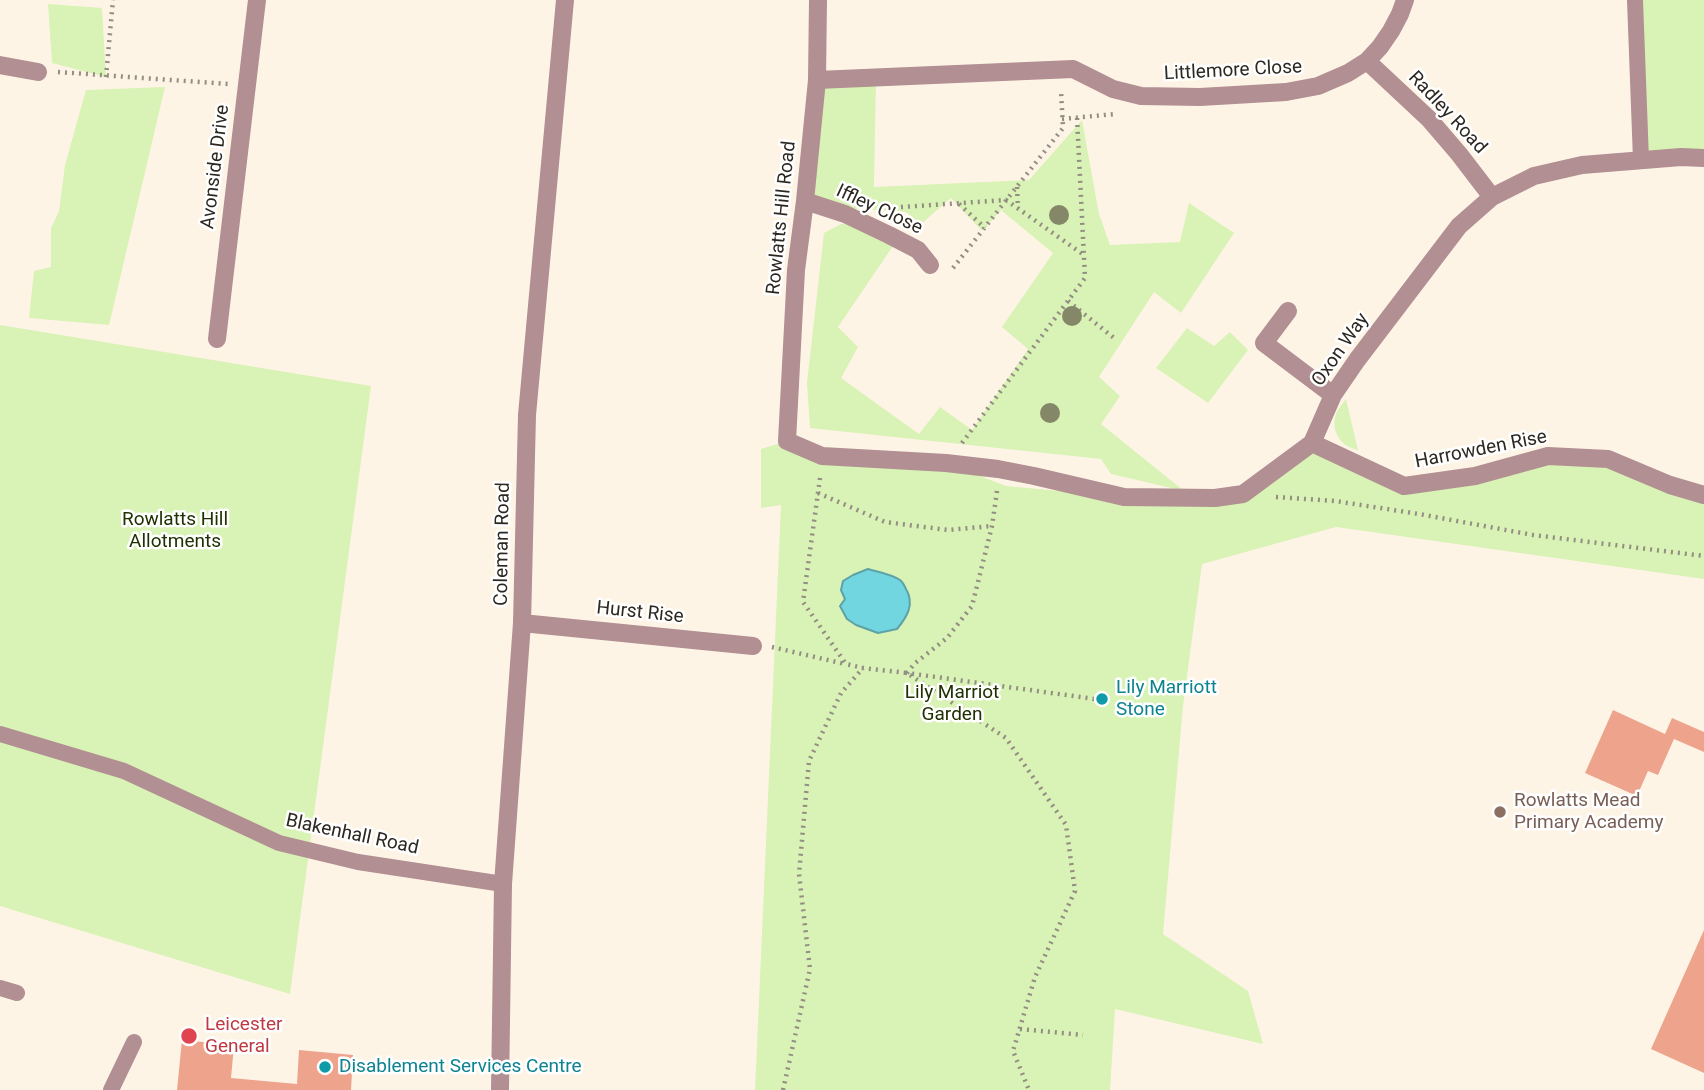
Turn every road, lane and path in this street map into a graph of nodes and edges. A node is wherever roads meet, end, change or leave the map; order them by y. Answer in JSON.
{"nodes":[{"id":1,"x":113,"y":0,"type":"edge"},
{"id":2,"x":257,"y":0,"type":"edge"},
{"id":3,"x":565,"y":0,"type":"edge"},
{"id":4,"x":818,"y":0,"type":"edge"},
{"id":5,"x":1405,"y":0,"type":"edge"},
{"id":6,"x":1635,"y":0,"type":"edge"},
{"id":7,"x":1367,"y":61,"type":"junction"},
{"id":8,"x":0,"y":65,"type":"edge"},
{"id":9,"x":1060,"y":69,"type":"junction"},
{"id":10,"x":38,"y":72,"type":"joint"},
{"id":11,"x":106,"y":76,"type":"junction"},
{"id":12,"x":817,"y":80,"type":"junction"},
{"id":13,"x":246,"y":85,"type":"junction"},
{"id":14,"x":1077,"y":117,"type":"dead end"},
{"id":15,"x":1704,"y":158,"type":"edge"},
{"id":16,"x":1641,"y":160,"type":"junction"},
{"id":17,"x":1017,"y":186,"type":"junction"},
{"id":18,"x":1492,"y":197,"type":"junction"},
{"id":19,"x":1006,"y":200,"type":"junction"},
{"id":20,"x":805,"y":201,"type":"junction"},
{"id":21,"x":958,"y":203,"type":"junction"},
{"id":22,"x":1018,"y":208,"type":"junction"},
{"id":23,"x":878,"y":209,"type":"dead end"},
{"id":24,"x":985,"y":228,"type":"junction"},
{"id":25,"x":1084,"y":255,"type":"junction"},
{"id":26,"x":930,"y":265,"type":"joint"},
{"id":27,"x":1068,"y":301,"type":"junction"},
{"id":28,"x":1288,"y":311,"type":"dead end"},
{"id":29,"x":1114,"y":338,"type":"dead end"},
{"id":30,"x":217,"y":339,"type":"dead end"},
{"id":31,"x":1333,"y":395,"type":"junction"},
{"id":32,"x":1311,"y":443,"type":"junction"},
{"id":33,"x":822,"y":456,"type":"junction"},
{"id":34,"x":946,"y":463,"type":"junction"},
{"id":35,"x":1002,"y":470,"type":"junction"},
{"id":36,"x":818,"y":493,"type":"junction"},
{"id":37,"x":1244,"y":494,"type":"junction"},
{"id":38,"x":1704,"y":495,"type":"edge"},
{"id":39,"x":992,"y":526,"type":"junction"},
{"id":40,"x":1704,"y":556,"type":"edge"},
{"id":41,"x":522,"y":623,"type":"junction"},
{"id":42,"x":753,"y":646,"type":"joint"},
{"id":43,"x":846,"y":664,"type":"junction"},
{"id":44,"x":863,"y":668,"type":"junction"},
{"id":45,"x":907,"y":673,"type":"junction"},
{"id":46,"x":1102,"y":700,"type":"dead end"},
{"id":47,"x":0,"y":734,"type":"edge"},
{"id":48,"x":503,"y":884,"type":"junction"},
{"id":49,"x":0,"y":988,"type":"edge"},
{"id":50,"x":17,"y":993,"type":"dead end"},
{"id":51,"x":1020,"y":1029,"type":"junction"},
{"id":52,"x":1083,"y":1035,"type":"dead end"},
{"id":53,"x":134,"y":1042,"type":"dead end"},
{"id":54,"x":111,"y":1090,"type":"edge"},
{"id":55,"x":500,"y":1090,"type":"edge"},
{"id":56,"x":783,"y":1090,"type":"edge"},
{"id":57,"x":1029,"y":1090,"type":"edge"}],
"edges":[{"from":1,"to":11,"type":"path"},
{"from":2,"to":13,"type":"street","name":"Avonside Drive"},
{"from":3,"to":41,"type":"street","name":"Coleman Road"},
{"from":4,"to":12,"type":"street","name":"Rowlatts Hill Road"},
{"from":5,"to":7,"type":"street","name":"Littlemore Close"},
{"from":6,"to":16,"type":"lane"},
{"from":7,"to":9,"type":"street","name":"Littlemore Close"},
{"from":7,"to":18,"type":"street","name":"Radley Road"},
{"from":8,"to":10,"type":"street"},
{"from":9,"to":12,"type":"street","name":"Littlemore Close"},
{"from":9,"to":17,"type":"path"},
{"from":10,"to":11,"type":"path"},
{"from":11,"to":13,"type":"path"},
{"from":12,"to":20,"type":"street","name":"Rowlatts Hill Road"},
{"from":13,"to":30,"type":"street","name":"Avonside Drive"},
{"from":14,"to":25,"type":"path"},
{"from":15,"to":16,"type":"street","name":"Oxon Way"},
{"from":16,"to":18,"type":"street","name":"Oxon Way"},
{"from":17,"to":19,"type":"path"},
{"from":17,"to":22,"type":"path"},
{"from":18,"to":31,"type":"street","name":"Oxon Way"},
{"from":19,"to":21,"type":"path"},
{"from":19,"to":22,"type":"path"},
{"from":19,"to":24,"type":"path"},
{"from":20,"to":26,"type":"street","name":"Iffley Close"},
{"from":20,"to":33,"type":"street","name":"Rowlatts Hill Road"},
{"from":21,"to":23,"type":"path"},
{"from":21,"to":24,"type":"path"},
{"from":22,"to":25,"type":"path"},
{"from":24,"to":26,"type":"path"},
{"from":25,"to":27,"type":"path"},
{"from":27,"to":29,"type":"path"},
{"from":27,"to":34,"type":"path"},
{"from":28,"to":31,"type":"street"},
{"from":31,"to":32,"type":"street","name":"Oxon Way"},
{"from":32,"to":37,"type":"street","name":"Oxon Way"},
{"from":32,"to":38,"type":"street","name":"Harrowden Rise"},
{"from":33,"to":34,"type":"street"},
{"from":33,"to":36,"type":"path"},
{"from":34,"to":35,"type":"street"},
{"from":35,"to":37,"type":"street"},
{"from":35,"to":39,"type":"path"},
{"from":36,"to":39,"type":"path"},
{"from":36,"to":43,"type":"path"},
{"from":37,"to":40,"type":"path"},
{"from":39,"to":45,"type":"path"},
{"from":41,"to":42,"type":"street","name":"Hurst Rise"},
{"from":41,"to":48,"type":"street","name":"Coleman Road"},
{"from":42,"to":43,"type":"path"},
{"from":43,"to":44,"type":"path"},
{"from":44,"to":45,"type":"path"},
{"from":44,"to":56,"type":"path"},
{"from":45,"to":46,"type":"path"},
{"from":45,"to":51,"type":"path"},
{"from":47,"to":48,"type":"lane","name":"Blakenhall Road"},
{"from":48,"to":55,"type":"street","name":"Coleman Road"},
{"from":49,"to":50,"type":"lane"},
{"from":51,"to":52,"type":"path"},
{"from":51,"to":57,"type":"path"},
{"from":53,"to":54,"type":"lane"}]}
